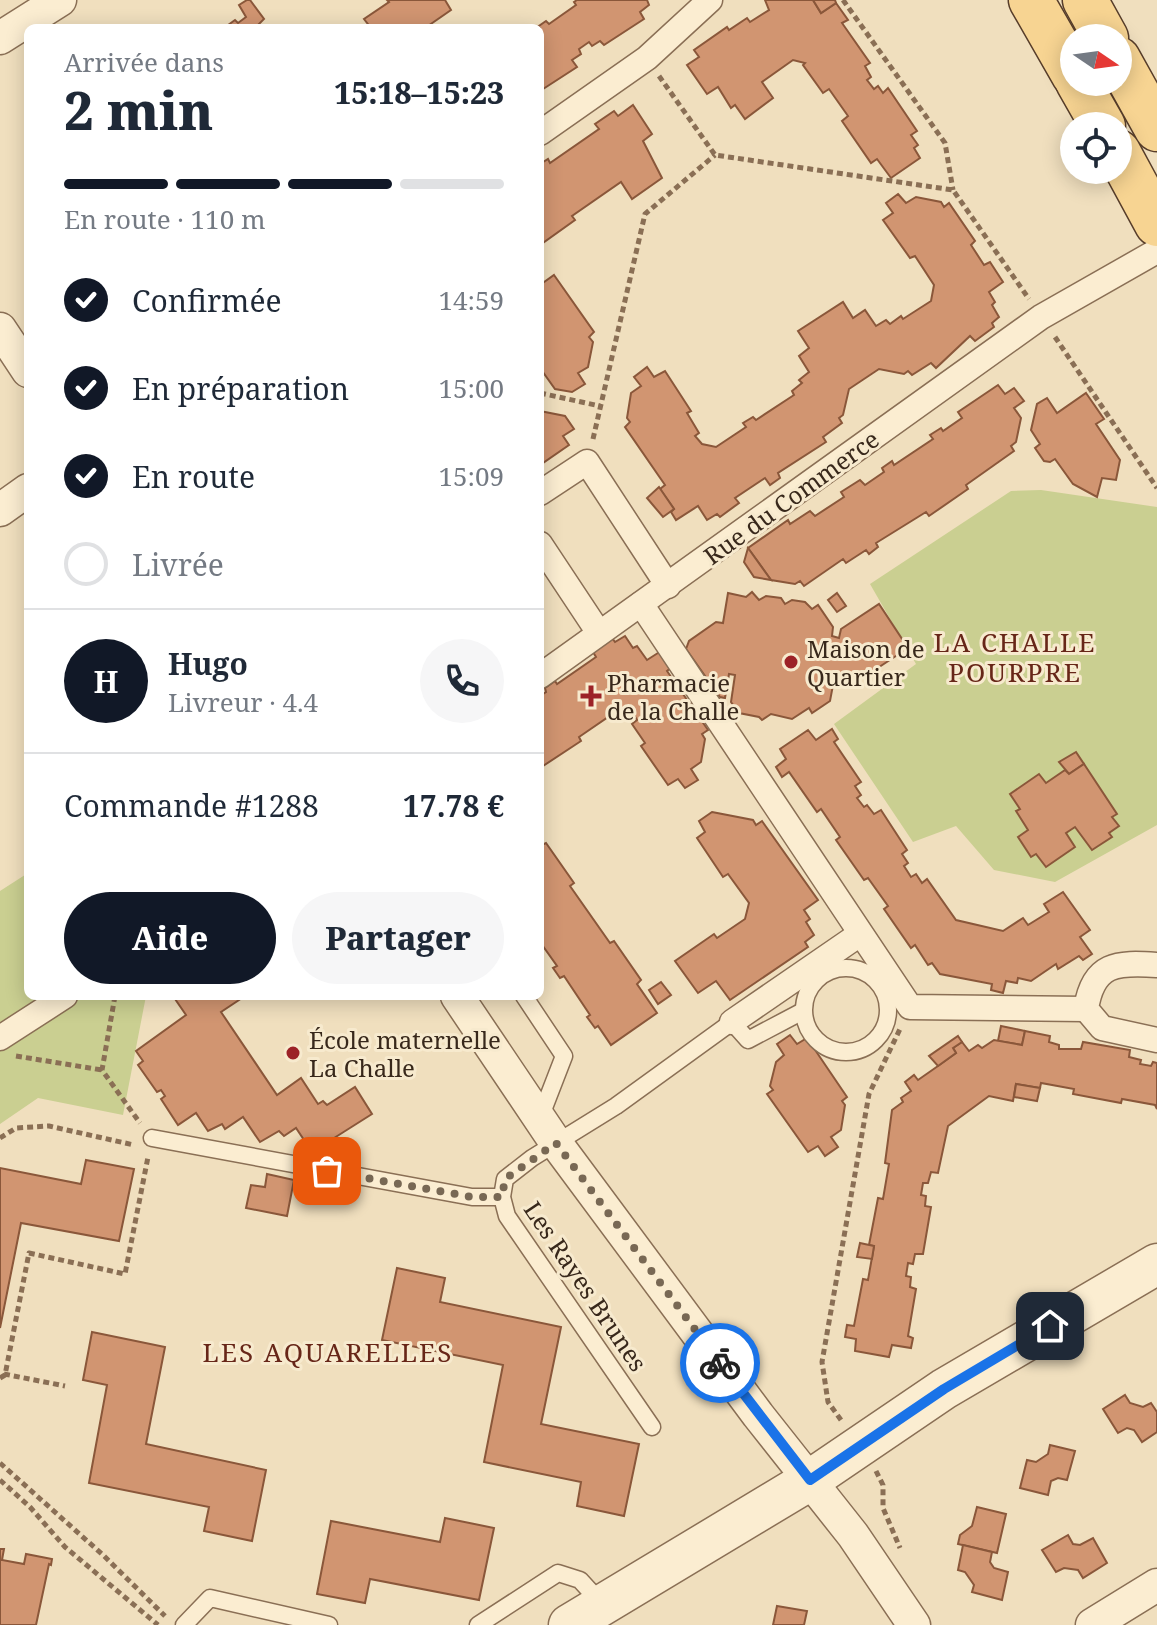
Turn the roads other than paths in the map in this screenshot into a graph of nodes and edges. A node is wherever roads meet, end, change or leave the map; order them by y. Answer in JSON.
{"nodes":[{"id":1,"x":60,"y":0,"type":"edge"},
{"id":2,"x":710,"y":0,"type":"edge"},
{"id":3,"x":1031,"y":0,"type":"edge"},
{"id":4,"x":1085,"y":0,"type":"edge"},
{"id":5,"x":1098,"y":24,"type":"edge"},
{"id":6,"x":0,"y":38,"type":"edge"},
{"id":7,"x":1060,"y":51,"type":"edge"},
{"id":8,"x":1132,"y":84,"type":"edge"},
{"id":9,"x":1157,"y":129,"type":"edge"},
{"id":10,"x":544,"y":130,"type":"edge"},
{"id":11,"x":1132,"y":178,"type":"edge"},
{"id":12,"x":1157,"y":224,"type":"edge"},
{"id":13,"x":1157,"y":251,"type":"edge"},
{"id":14,"x":0,"y":329,"type":"edge"},
{"id":15,"x":24,"y":365,"type":"edge"},
{"id":16,"x":544,"y":490,"type":"edge"},
{"id":17,"x":24,"y":493,"type":"edge"},
{"id":18,"x":0,"y":510,"type":"edge"},
{"id":19,"x":544,"y":550,"type":"edge"},
{"id":20,"x":668,"y":586,"type":"junction"},
{"id":21,"x":641,"y":604,"type":"junction"},
{"id":22,"x":599,"y":633,"type":"junction"},
{"id":23,"x":544,"y":673,"type":"edge"},
{"id":24,"x":860,"y":934,"type":"junction"},
{"id":25,"x":1157,"y":965,"type":"edge"},
{"id":26,"x":60,"y":1000,"type":"edge"},
{"id":27,"x":460,"y":1000,"type":"edge"},
{"id":28,"x":527,"y":1000,"type":"edge"},
{"id":29,"x":1086,"y":1009,"type":"junction"},
{"id":30,"x":803,"y":1011,"type":"junction"},
{"id":31,"x":732,"y":1022,"type":"junction"},
{"id":32,"x":1157,"y":1040,"type":"edge"},
{"id":33,"x":7,"y":1047,"type":"edge"},
{"id":34,"x":548,"y":1130,"type":"junction"},
{"id":35,"x":150,"y":1143,"type":"road end"},
{"id":36,"x":502,"y":1197,"type":"junction"},
{"id":37,"x":1157,"y":1264,"type":"edge"},
{"id":38,"x":652,"y":1427,"type":"dead end"},
{"id":39,"x":810,"y":1480,"type":"junction"},
{"id":40,"x":1157,"y":1585,"type":"edge"},
{"id":41,"x":603,"y":1605,"type":"junction"},
{"id":42,"x":184,"y":1625,"type":"edge"},
{"id":43,"x":329,"y":1625,"type":"edge"},
{"id":44,"x":478,"y":1625,"type":"edge"},
{"id":45,"x":569,"y":1625,"type":"edge"},
{"id":46,"x":914,"y":1625,"type":"edge"},
{"id":47,"x":1092,"y":1625,"type":"edge"}],
"edges":[{"from":1,"to":6,"type":"street"},
{"from":2,"to":10,"type":"street"},
{"from":3,"to":7,"type":"main road"},
{"from":4,"to":5,"type":"main road"},
{"from":8,"to":9,"type":"main road"},
{"from":11,"to":12,"type":"main road"},
{"from":13,"to":20,"type":"street","name":"Rue du Commerce"},
{"from":14,"to":15,"type":"street"},
{"from":16,"to":20,"type":"street"},
{"from":17,"to":18,"type":"street"},
{"from":19,"to":22,"type":"street"},
{"from":20,"to":21,"type":"street","name":"Rue du Commerce"},
{"from":21,"to":22,"type":"street","name":"Rue du Commerce"},
{"from":21,"to":24,"type":"street"},
{"from":22,"to":23,"type":"street","name":"Rue du Commerce"},
{"from":24,"to":29,"type":"street"},
{"from":24,"to":31,"type":"street"},
{"from":25,"to":29,"type":"street"},
{"from":26,"to":33,"type":"street"},
{"from":27,"to":34,"type":"street"},
{"from":28,"to":34,"type":"lane"},
{"from":29,"to":32,"type":"street"},
{"from":30,"to":30,"type":"lane"},
{"from":30,"to":31,"type":"lane"},
{"from":31,"to":34,"type":"lane","name":"Les Rayes Brunes"},
{"from":34,"to":36,"type":"lane","name":"Les Rayes Brunes"},
{"from":34,"to":39,"type":"street"},
{"from":35,"to":36,"type":"lane"},
{"from":36,"to":38,"type":"lane","name":"Les Rayes Brunes"},
{"from":37,"to":39,"type":"street"},
{"from":39,"to":41,"type":"street"},
{"from":39,"to":46,"type":"street"},
{"from":40,"to":47,"type":"street"},
{"from":41,"to":44,"type":"lane"},
{"from":41,"to":45,"type":"street"},
{"from":42,"to":43,"type":"lane"}]}
